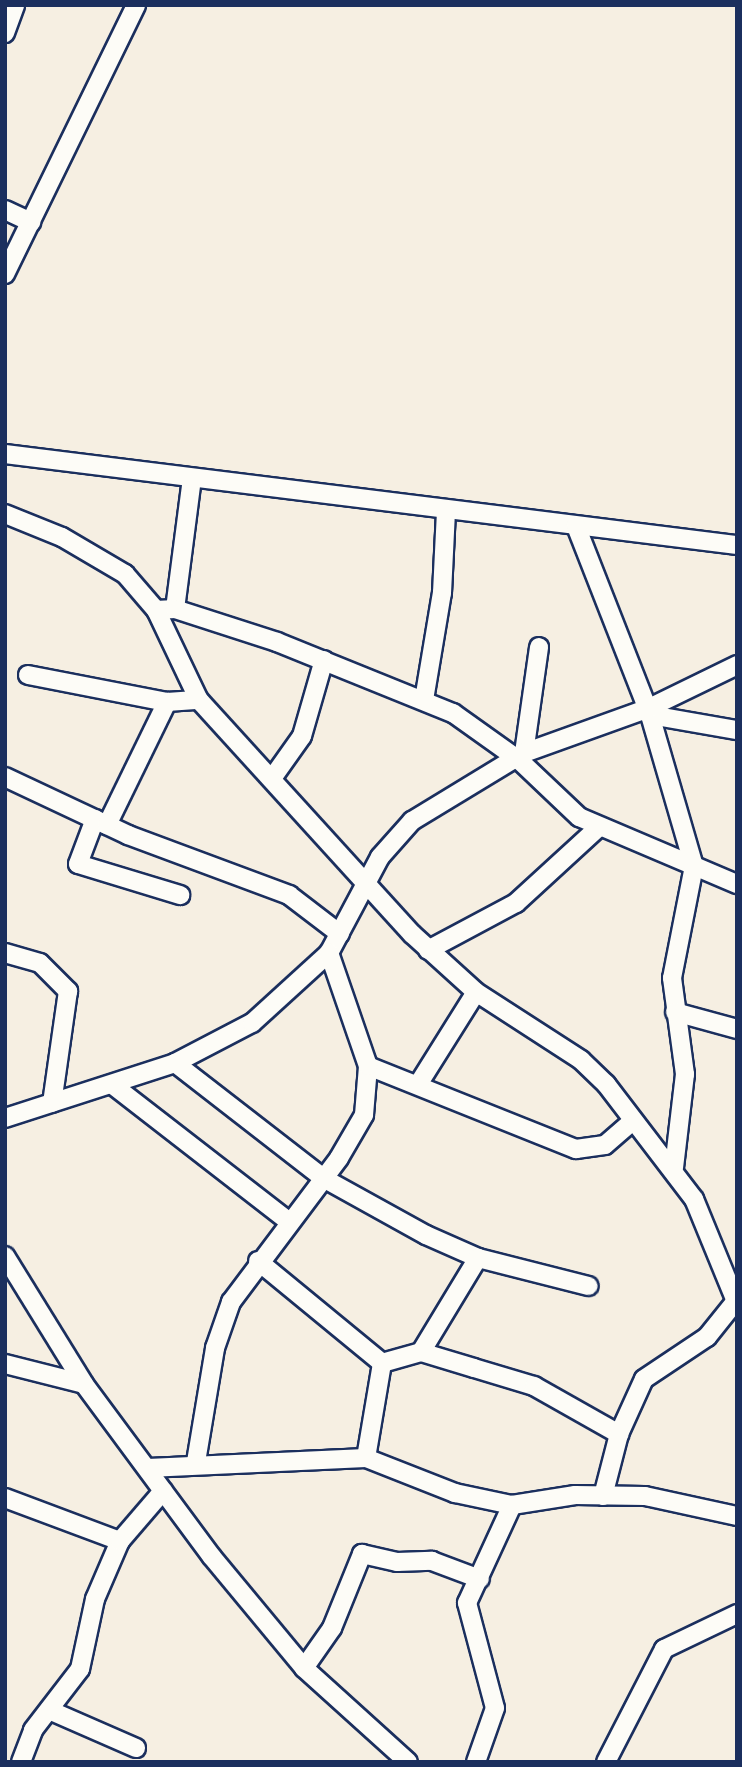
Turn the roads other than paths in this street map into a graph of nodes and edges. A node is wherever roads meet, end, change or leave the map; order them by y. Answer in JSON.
{"nodes":[{"id":1,"x":15,"y":5,"type":"edge"},
{"id":2,"x":136,"y":5,"type":"edge"},
{"id":3,"x":5,"y":33,"type":"edge"},
{"id":4,"x":5,"y":210,"type":"edge"},
{"id":5,"x":31,"y":222,"type":"junction"},
{"id":6,"x":5,"y":274,"type":"edge"},
{"id":7,"x":5,"y":454,"type":"edge"},
{"id":8,"x":192,"y":478,"type":"junction"},
{"id":9,"x":446,"y":511,"type":"junction"},
{"id":10,"x":5,"y":514,"type":"edge"},
{"id":11,"x":576,"y":526,"type":"junction"},
{"id":12,"x":737,"y":545,"type":"edge"},
{"id":13,"x":175,"y":609,"type":"junction"},
{"id":14,"x":156,"y":610,"type":"junction"},
{"id":15,"x":539,"y":647,"type":"dead end"},
{"id":16,"x":324,"y":660,"type":"junction"},
{"id":17,"x":737,"y":665,"type":"edge"},
{"id":18,"x":28,"y":675,"type":"dead end"},
{"id":19,"x":199,"y":700,"type":"junction"},
{"id":20,"x":425,"y":700,"type":"junction"},
{"id":21,"x":167,"y":702,"type":"junction"},
{"id":22,"x":649,"y":711,"type":"junction"},
{"id":23,"x":737,"y":730,"type":"edge"},
{"id":24,"x":521,"y":757,"type":"junction"},
{"id":25,"x":5,"y":777,"type":"edge"},
{"id":26,"x":273,"y":777,"type":"junction"},
{"id":27,"x":101,"y":822,"type":"junction"},
{"id":28,"x":599,"y":827,"type":"junction"},
{"id":29,"x":694,"y":866,"type":"junction"},
{"id":30,"x":369,"y":884,"type":"junction"},
{"id":31,"x":737,"y":884,"type":"edge"},
{"id":32,"x":180,"y":895,"type":"dead end"},
{"id":33,"x":340,"y":934,"type":"junction"},
{"id":34,"x":428,"y":950,"type":"junction"},
{"id":35,"x":5,"y":953,"type":"edge"},
{"id":36,"x":329,"y":953,"type":"junction"},
{"id":37,"x":476,"y":992,"type":"junction"},
{"id":38,"x":676,"y":1012,"type":"junction"},
{"id":39,"x":737,"y":1029,"type":"edge"},
{"id":40,"x":175,"y":1063,"type":"junction"},
{"id":41,"x":368,"y":1066,"type":"junction"},
{"id":42,"x":419,"y":1083,"type":"junction"},
{"id":43,"x":114,"y":1086,"type":"junction"},
{"id":44,"x":52,"y":1103,"type":"junction"},
{"id":45,"x":5,"y":1118,"type":"edge"},
{"id":46,"x":634,"y":1121,"type":"junction"},
{"id":47,"x":674,"y":1167,"type":"junction"},
{"id":48,"x":323,"y":1178,"type":"junction"},
{"id":49,"x":287,"y":1220,"type":"junction"},
{"id":50,"x":5,"y":1256,"type":"edge"},
{"id":51,"x":478,"y":1258,"type":"junction"},
{"id":52,"x":258,"y":1261,"type":"junction"},
{"id":53,"x":589,"y":1286,"type":"dead end"},
{"id":54,"x":736,"y":1303,"type":"edge"},
{"id":55,"x":421,"y":1352,"type":"junction"},
{"id":56,"x":382,"y":1363,"type":"junction"},
{"id":57,"x":5,"y":1364,"type":"edge"},
{"id":58,"x":84,"y":1384,"type":"junction"},
{"id":59,"x":619,"y":1434,"type":"junction"},
{"id":60,"x":366,"y":1458,"type":"junction"},
{"id":61,"x":196,"y":1462,"type":"junction"},
{"id":62,"x":148,"y":1468,"type":"junction"},
{"id":63,"x":163,"y":1491,"type":"junction"},
{"id":64,"x":603,"y":1496,"type":"junction"},
{"id":65,"x":5,"y":1498,"type":"edge"},
{"id":66,"x":512,"y":1505,"type":"junction"},
{"id":67,"x":737,"y":1516,"type":"edge"},
{"id":68,"x":120,"y":1541,"type":"junction"},
{"id":69,"x":480,"y":1579,"type":"junction"},
{"id":70,"x":737,"y":1614,"type":"edge"},
{"id":71,"x":304,"y":1668,"type":"junction"},
{"id":72,"x":49,"y":1710,"type":"junction"},
{"id":73,"x":136,"y":1748,"type":"dead end"},
{"id":74,"x":21,"y":1762,"type":"edge"},
{"id":75,"x":408,"y":1762,"type":"edge"},
{"id":76,"x":476,"y":1762,"type":"edge"},
{"id":77,"x":606,"y":1762,"type":"edge"}],
"edges":[{"from":1,"to":3,"type":"street"},
{"from":2,"to":5,"type":"street"},
{"from":4,"to":5,"type":"street"},
{"from":5,"to":6,"type":"street"},
{"from":7,"to":8,"type":"street"},
{"from":8,"to":9,"type":"street"},
{"from":8,"to":13,"type":"street"},
{"from":9,"to":11,"type":"street"},
{"from":9,"to":20,"type":"street"},
{"from":10,"to":14,"type":"street"},
{"from":11,"to":12,"type":"street"},
{"from":11,"to":22,"type":"street"},
{"from":13,"to":14,"type":"street"},
{"from":13,"to":16,"type":"street"},
{"from":14,"to":19,"type":"street"},
{"from":15,"to":24,"type":"street"},
{"from":16,"to":20,"type":"street"},
{"from":16,"to":26,"type":"street"},
{"from":17,"to":22,"type":"street"},
{"from":18,"to":21,"type":"street"},
{"from":19,"to":21,"type":"street"},
{"from":19,"to":26,"type":"street"},
{"from":20,"to":24,"type":"street"},
{"from":21,"to":27,"type":"street"},
{"from":22,"to":23,"type":"street"},
{"from":22,"to":24,"type":"street"},
{"from":22,"to":29,"type":"street"},
{"from":24,"to":28,"type":"street"},
{"from":24,"to":30,"type":"street"},
{"from":25,"to":27,"type":"street"},
{"from":26,"to":30,"type":"street"},
{"from":27,"to":32,"type":"street"},
{"from":27,"to":33,"type":"street"},
{"from":28,"to":29,"type":"street"},
{"from":28,"to":34,"type":"street"},
{"from":29,"to":31,"type":"street"},
{"from":29,"to":38,"type":"street"},
{"from":30,"to":33,"type":"street"},
{"from":30,"to":34,"type":"street"},
{"from":33,"to":36,"type":"street"},
{"from":34,"to":37,"type":"street"},
{"from":35,"to":44,"type":"street"},
{"from":36,"to":40,"type":"street"},
{"from":36,"to":41,"type":"street"},
{"from":37,"to":42,"type":"street"},
{"from":37,"to":46,"type":"street"},
{"from":38,"to":39,"type":"street"},
{"from":38,"to":47,"type":"street"},
{"from":40,"to":43,"type":"street"},
{"from":40,"to":48,"type":"street"},
{"from":41,"to":42,"type":"street"},
{"from":41,"to":48,"type":"street"},
{"from":42,"to":46,"type":"street"},
{"from":43,"to":44,"type":"street"},
{"from":43,"to":49,"type":"street"},
{"from":44,"to":45,"type":"street"},
{"from":46,"to":47,"type":"street"},
{"from":47,"to":54,"type":"street"},
{"from":48,"to":49,"type":"street"},
{"from":48,"to":51,"type":"street"},
{"from":49,"to":52,"type":"street"},
{"from":50,"to":58,"type":"street"},
{"from":51,"to":53,"type":"street"},
{"from":51,"to":55,"type":"street"},
{"from":52,"to":56,"type":"street"},
{"from":52,"to":61,"type":"street"},
{"from":54,"to":59,"type":"street"},
{"from":55,"to":56,"type":"street"},
{"from":55,"to":59,"type":"street"},
{"from":56,"to":60,"type":"street"},
{"from":57,"to":58,"type":"street"},
{"from":58,"to":62,"type":"street"},
{"from":59,"to":64,"type":"street"},
{"from":60,"to":61,"type":"street"},
{"from":60,"to":66,"type":"street"},
{"from":61,"to":62,"type":"street"},
{"from":62,"to":63,"type":"street"},
{"from":63,"to":68,"type":"street"},
{"from":63,"to":71,"type":"street"},
{"from":64,"to":66,"type":"street"},
{"from":64,"to":67,"type":"street"},
{"from":65,"to":68,"type":"street"},
{"from":66,"to":69,"type":"street"},
{"from":68,"to":72,"type":"street"},
{"from":69,"to":71,"type":"street"},
{"from":69,"to":76,"type":"street"},
{"from":70,"to":77,"type":"street"},
{"from":71,"to":75,"type":"street"},
{"from":72,"to":73,"type":"street"},
{"from":72,"to":74,"type":"street"}]}
